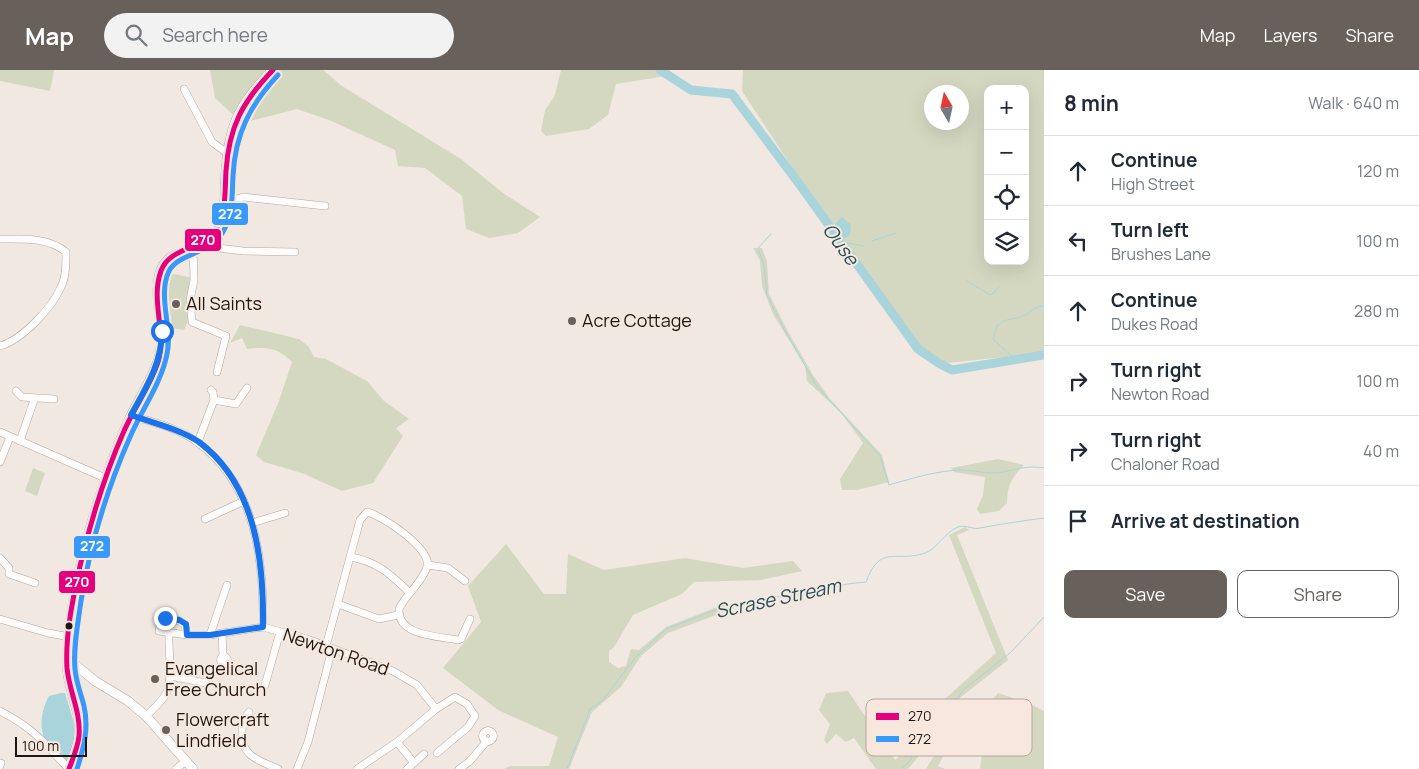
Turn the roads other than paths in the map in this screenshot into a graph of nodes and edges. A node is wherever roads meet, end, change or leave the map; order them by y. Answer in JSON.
{"nodes":[{"id":1,"x":273,"y":70,"type":"edge"},
{"id":2,"x":184,"y":89,"type":"dead end"},
{"id":3,"x":227,"y":153,"type":"junction"},
{"id":4,"x":325,"y":206,"type":"dead end"},
{"id":5,"x":223,"y":214,"type":"junction"},
{"id":6,"x":0,"y":239,"type":"edge"},
{"id":7,"x":197,"y":247,"type":"junction"},
{"id":8,"x":295,"y":252,"type":"dead end"},
{"id":9,"x":0,"y":346,"type":"edge"},
{"id":10,"x":218,"y":372,"type":"dead end"},
{"id":11,"x":247,"y":388,"type":"dead end"},
{"id":12,"x":210,"y":390,"type":"dead end"},
{"id":13,"x":16,"y":391,"type":"dead end"},
{"id":14,"x":54,"y":399,"type":"dead end"},
{"id":15,"x":34,"y":400,"type":"junction"},
{"id":16,"x":214,"y":400,"type":"junction"},
{"id":17,"x":131,"y":415,"type":"junction"},
{"id":18,"x":0,"y":432,"type":"edge"},
{"id":19,"x":10,"y":437,"type":"junction"},
{"id":20,"x":20,"y":441,"type":"junction"},
{"id":21,"x":198,"y":442,"type":"junction"},
{"id":22,"x":0,"y":462,"type":"edge"},
{"id":23,"x":105,"y":478,"type":"junction"},
{"id":24,"x":242,"y":500,"type":"junction"},
{"id":25,"x":285,"y":512,"type":"dead end"},
{"id":26,"x":205,"y":518,"type":"dead end"},
{"id":27,"x":252,"y":523,"type":"junction"},
{"id":28,"x":351,"y":557,"type":"junction"},
{"id":29,"x":0,"y":558,"type":"edge"},
{"id":30,"x":428,"y":565,"type":"junction"},
{"id":31,"x":464,"y":582,"type":"dead end"},
{"id":32,"x":34,"y":583,"type":"dead end"},
{"id":33,"x":227,"y":585,"type":"dead end"},
{"id":34,"x":410,"y":592,"type":"junction"},
{"id":35,"x":338,"y":604,"type":"junction"},
{"id":36,"x":398,"y":616,"type":"junction"},
{"id":37,"x":0,"y":619,"type":"edge"},
{"id":38,"x":470,"y":619,"type":"dead end"},
{"id":39,"x":263,"y":627,"type":"junction"},
{"id":40,"x":280,"y":632,"type":"junction"},
{"id":41,"x":169,"y":633,"type":"junction"},
{"id":42,"x":222,"y":633,"type":"junction"},
{"id":43,"x":187,"y":635,"type":"junction"},
{"id":44,"x":210,"y":635,"type":"junction"},
{"id":45,"x":70,"y":637,"type":"junction"},
{"id":46,"x":329,"y":647,"type":"junction"},
{"id":47,"x":223,"y":656,"type":"dead end"},
{"id":48,"x":67,"y":661,"type":"junction"},
{"id":49,"x":170,"y":676,"type":"junction"},
{"id":50,"x":206,"y":683,"type":"dead end"},
{"id":51,"x":265,"y":685,"type":"dead end"},
{"id":52,"x":436,"y":709,"type":"junction"},
{"id":53,"x":0,"y":711,"type":"edge"},
{"id":54,"x":249,"y":712,"type":"dead end"},
{"id":55,"x":146,"y":716,"type":"junction"},
{"id":56,"x":487,"y":741,"type":"dead end"},
{"id":57,"x":397,"y":742,"type":"junction"},
{"id":58,"x":437,"y":753,"type":"dead end"},
{"id":59,"x":424,"y":754,"type":"dead end"},
{"id":60,"x":186,"y":761,"type":"junction"},
{"id":61,"x":414,"y":763,"type":"junction"},
{"id":62,"x":69,"y":769,"type":"edge"},
{"id":63,"x":176,"y":769,"type":"edge"},
{"id":64,"x":193,"y":769,"type":"edge"},
{"id":65,"x":278,"y":769,"type":"edge"},
{"id":66,"x":297,"y":769,"type":"edge"},
{"id":67,"x":356,"y":769,"type":"edge"},
{"id":68,"x":407,"y":769,"type":"edge"},
{"id":69,"x":459,"y":769,"type":"edge"}],
"edges":[{"from":1,"to":3,"type":"main road"},
{"from":2,"to":3,"type":"street"},
{"from":3,"to":5,"type":"main road"},
{"from":4,"to":5,"type":"street"},
{"from":5,"to":7,"type":"main road"},
{"from":6,"to":9,"type":"street"},
{"from":7,"to":8,"type":"street"},
{"from":7,"to":10,"type":"street"},
{"from":7,"to":17,"type":"main road"},
{"from":11,"to":16,"type":"street"},
{"from":12,"to":16,"type":"street"},
{"from":13,"to":15,"type":"street"},
{"from":14,"to":15,"type":"street"},
{"from":15,"to":20,"type":"street"},
{"from":16,"to":21,"type":"street"},
{"from":17,"to":21,"type":"street"},
{"from":17,"to":23,"type":"main road"},
{"from":18,"to":19,"type":"street"},
{"from":19,"to":20,"type":"street"},
{"from":19,"to":22,"type":"street"},
{"from":20,"to":23,"type":"street"},
{"from":21,"to":24,"type":"street"},
{"from":23,"to":45,"type":"main road"},
{"from":24,"to":26,"type":"street"},
{"from":24,"to":27,"type":"street"},
{"from":25,"to":27,"type":"street"},
{"from":27,"to":39,"type":"street"},
{"from":28,"to":30,"type":"street"},
{"from":28,"to":34,"type":"street"},
{"from":28,"to":35,"type":"street"},
{"from":29,"to":32,"type":"street"},
{"from":30,"to":31,"type":"street"},
{"from":30,"to":34,"type":"street"},
{"from":33,"to":44,"type":"street"},
{"from":34,"to":36,"type":"street"},
{"from":35,"to":36,"type":"street"},
{"from":35,"to":46,"type":"street"},
{"from":36,"to":38,"type":"street"},
{"from":37,"to":45,"type":"street"},
{"from":39,"to":40,"type":"street","name":"Newton Road"},
{"from":39,"to":42,"type":"street","name":"Newton Road"},
{"from":40,"to":46,"type":"street","name":"Newton Road"},
{"from":40,"to":51,"type":"street"},
{"from":41,"to":43,"type":"street","name":"Newton Road"},
{"from":41,"to":43,"type":"street"},
{"from":41,"to":49,"type":"street"},
{"from":42,"to":44,"type":"street","name":"Newton Road"},
{"from":42,"to":47,"type":"street"},
{"from":43,"to":44,"type":"street","name":"Newton Road"},
{"from":45,"to":48,"type":"main road"},
{"from":46,"to":52,"type":"street","name":"Newton Road"},
{"from":46,"to":66,"type":"street"},
{"from":48,"to":55,"type":"main road"},
{"from":48,"to":62,"type":"main road"},
{"from":49,"to":50,"type":"street"},
{"from":49,"to":55,"type":"street"},
{"from":52,"to":57,"type":"street"},
{"from":52,"to":58,"type":"street"},
{"from":53,"to":62,"type":"street"},
{"from":54,"to":65,"type":"street"},
{"from":55,"to":60,"type":"main road"},
{"from":56,"to":69,"type":"street"},
{"from":57,"to":61,"type":"street"},
{"from":57,"to":67,"type":"street"},
{"from":59,"to":61,"type":"street"},
{"from":60,"to":63,"type":"street"},
{"from":60,"to":64,"type":"main road"},
{"from":61,"to":68,"type":"street"}]}
